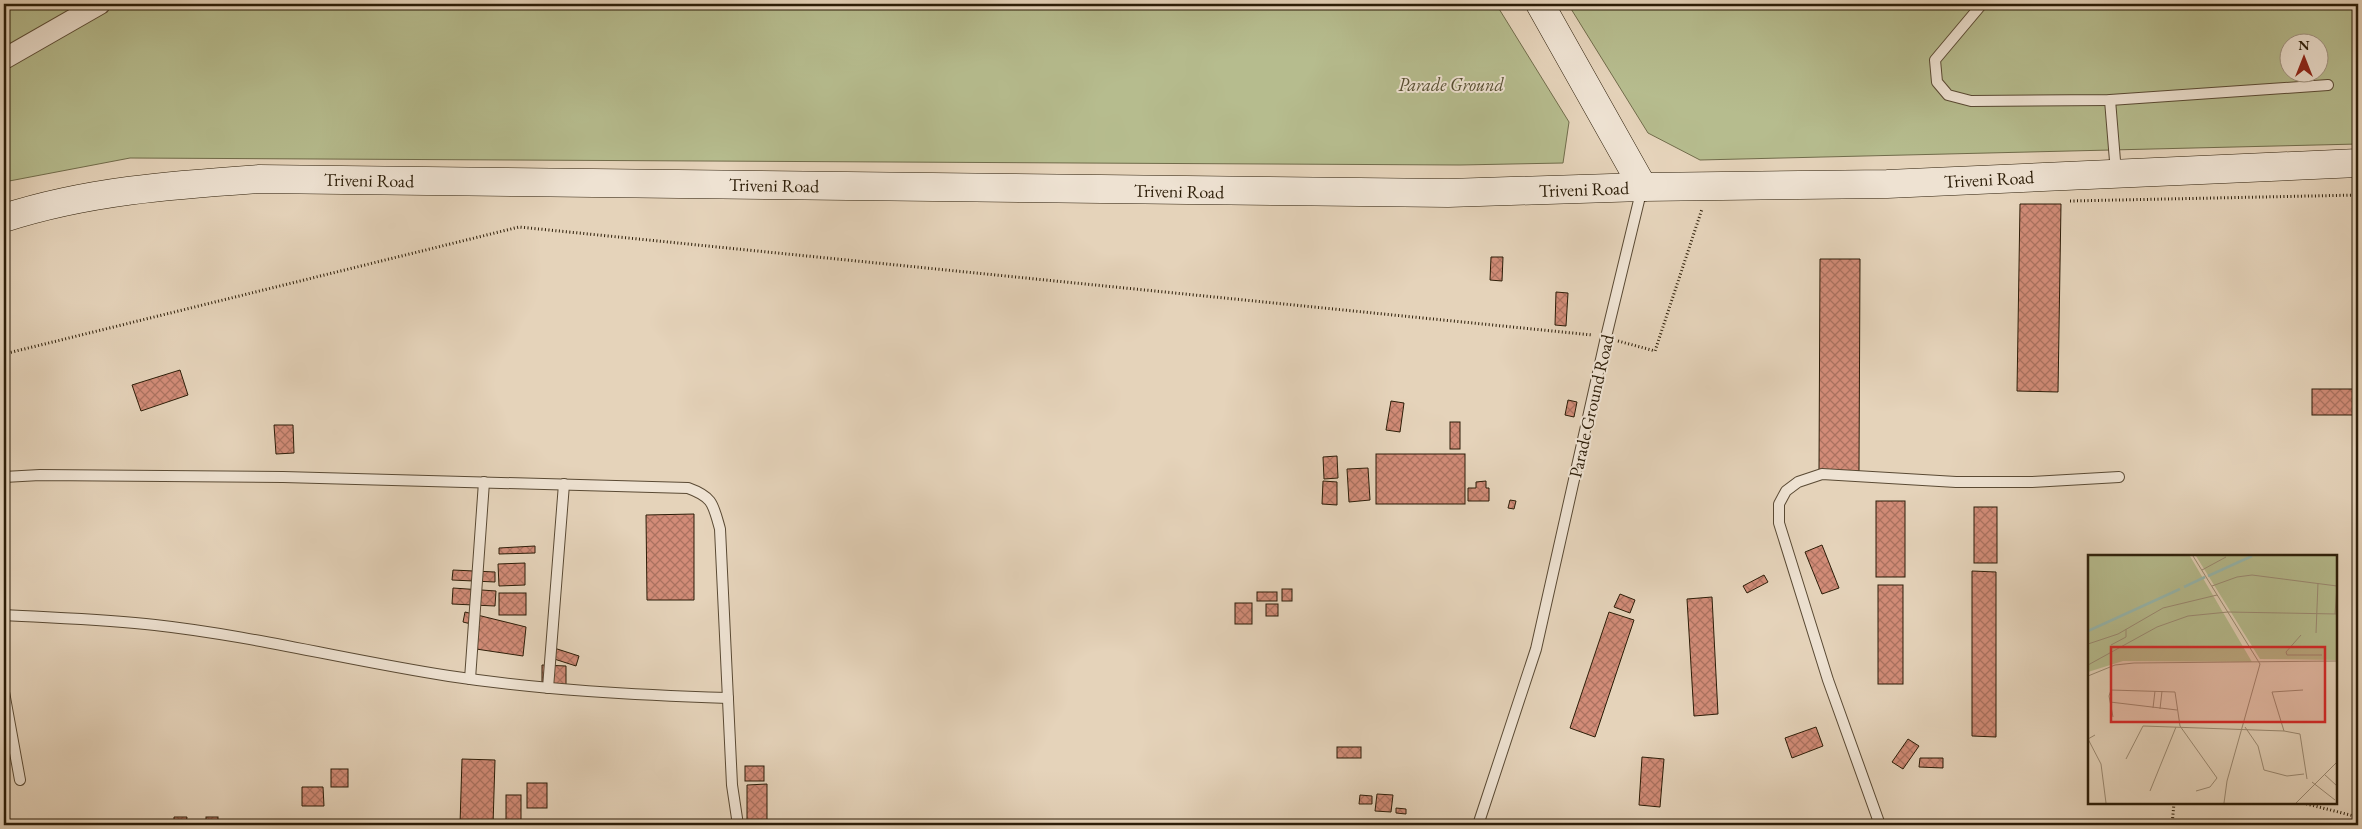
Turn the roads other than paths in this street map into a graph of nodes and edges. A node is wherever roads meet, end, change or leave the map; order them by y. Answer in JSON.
{"nodes":[{"id":1,"x":100,"y":4,"type":"edge"},
{"id":2,"x":1540,"y":4,"type":"edge"},
{"id":3,"x":1982,"y":4,"type":"edge"},
{"id":4,"x":4,"y":58,"type":"edge"},
{"id":5,"x":2328,"y":86,"type":"dead end"},
{"id":6,"x":2110,"y":100,"type":"junction"},
{"id":7,"x":2358,"y":163,"type":"edge"},
{"id":8,"x":2116,"y":174,"type":"junction"},
{"id":9,"x":1643,"y":187,"type":"junction"},
{"id":10,"x":4,"y":218,"type":"edge"},
{"id":11,"x":4,"y":477,"type":"edge"},
{"id":12,"x":2119,"y":477,"type":"dead end"},
{"id":13,"x":484,"y":482,"type":"junction"},
{"id":14,"x":564,"y":484,"type":"junction"},
{"id":15,"x":4,"y":615,"type":"edge"},
{"id":16,"x":470,"y":679,"type":"junction"},
{"id":17,"x":548,"y":688,"type":"junction"},
{"id":18,"x":4,"y":692,"type":"edge"},
{"id":19,"x":728,"y":698,"type":"junction"},
{"id":20,"x":20,"y":780,"type":"dead end"},
{"id":21,"x":738,"y":825,"type":"edge"},
{"id":22,"x":1478,"y":825,"type":"edge"},
{"id":23,"x":1880,"y":825,"type":"edge"}],
"edges":[{"from":1,"to":4,"type":"street"},
{"from":2,"to":9,"type":"main road"},
{"from":3,"to":6,"type":"lane"},
{"from":5,"to":6,"type":"lane"},
{"from":6,"to":8,"type":"lane"},
{"from":7,"to":8,"type":"main road","name":"Triveni Road"},
{"from":8,"to":9,"type":"main road","name":"Triveni Road"},
{"from":9,"to":10,"type":"main road","name":"Triveni Road"},
{"from":9,"to":22,"type":"lane","name":"Parade Ground Road"},
{"from":11,"to":13,"type":"lane"},
{"from":12,"to":23,"type":"lane"},
{"from":13,"to":14,"type":"lane"},
{"from":13,"to":16,"type":"lane"},
{"from":14,"to":17,"type":"lane"},
{"from":14,"to":19,"type":"lane"},
{"from":15,"to":16,"type":"lane"},
{"from":16,"to":17,"type":"lane"},
{"from":17,"to":19,"type":"lane"},
{"from":18,"to":20,"type":"lane"},
{"from":19,"to":21,"type":"lane"}]}
